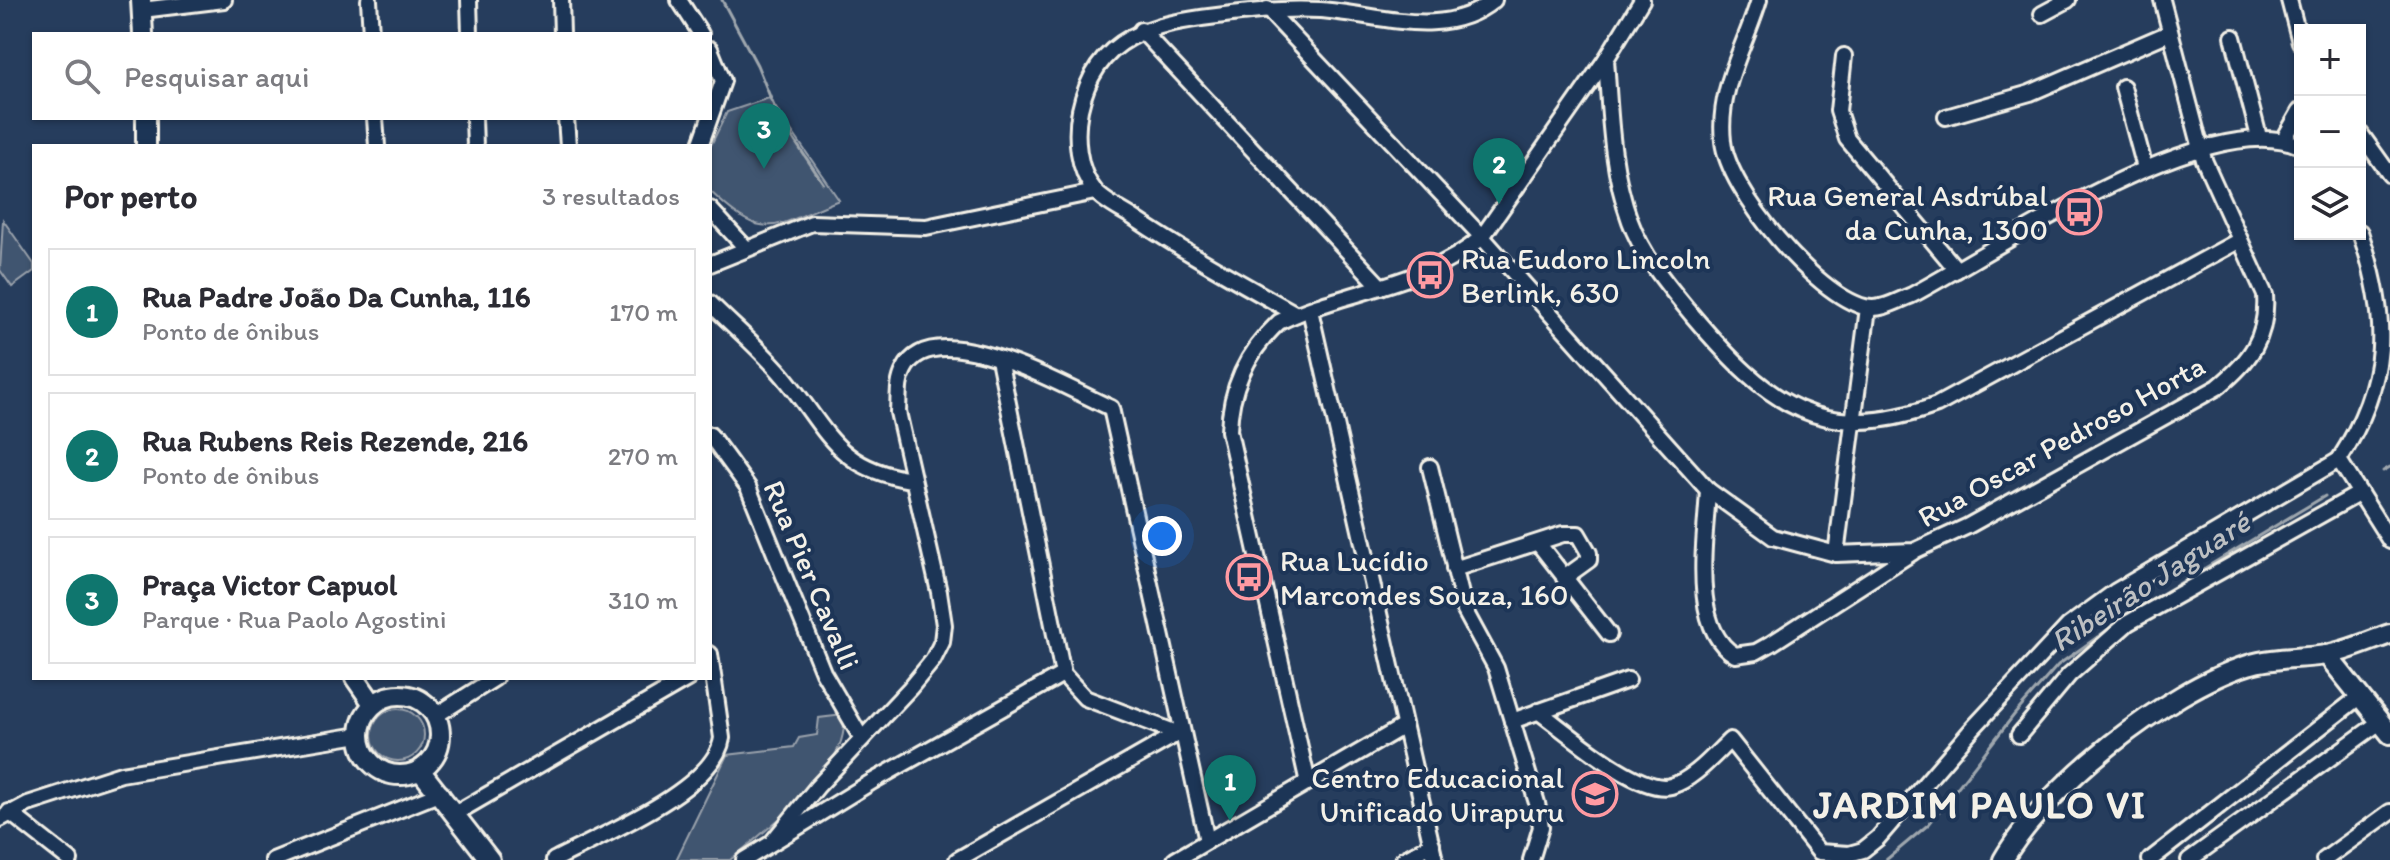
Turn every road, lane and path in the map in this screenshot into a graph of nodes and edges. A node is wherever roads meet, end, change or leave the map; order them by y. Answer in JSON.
{"nodes":[{"id":1,"x":224,"y":0,"type":"edge"},
{"id":2,"x":369,"y":0,"type":"edge"},
{"id":3,"x":469,"y":0,"type":"edge"},
{"id":4,"x":561,"y":0,"type":"edge"},
{"id":5,"x":679,"y":0,"type":"edge"},
{"id":6,"x":1494,"y":0,"type":"edge"},
{"id":7,"x":1642,"y":0,"type":"edge"},
{"id":8,"x":1759,"y":0,"type":"edge"},
{"id":9,"x":2068,"y":0,"type":"edge"},
{"id":10,"x":2162,"y":0,"type":"edge"},
{"id":11,"x":2289,"y":0,"type":"edge"},
{"id":12,"x":141,"y":5,"type":"edge"},
{"id":13,"x":1267,"y":9,"type":"junction"},
{"id":14,"x":2042,"y":14,"type":"dead end"},
{"id":15,"x":2295,"y":24,"type":"edge"},
{"id":16,"x":1141,"y":30,"type":"junction"},
{"id":17,"x":143,"y":32,"type":"edge"},
{"id":18,"x":371,"y":32,"type":"edge"},
{"id":19,"x":470,"y":32,"type":"edge"},
{"id":20,"x":562,"y":32,"type":"edge"},
{"id":21,"x":700,"y":32,"type":"edge"},
{"id":22,"x":2169,"y":33,"type":"junction"},
{"id":23,"x":2233,"y":37,"type":"dead end"},
{"id":24,"x":712,"y":54,"type":"edge"},
{"id":25,"x":1844,"y":56,"type":"dead end"},
{"id":26,"x":1606,"y":59,"type":"junction"},
{"id":27,"x":2123,"y":87,"type":"dead end"},
{"id":28,"x":712,"y":112,"type":"edge"},
{"id":29,"x":1946,"y":117,"type":"dead end"},
{"id":30,"x":146,"y":120,"type":"edge"},
{"id":31,"x":375,"y":120,"type":"edge"},
{"id":32,"x":474,"y":120,"type":"edge"},
{"id":33,"x":566,"y":120,"type":"edge"},
{"id":34,"x":709,"y":120,"type":"edge"},
{"id":35,"x":2294,"y":122,"type":"edge"},
{"id":36,"x":2259,"y":137,"type":"junction"},
{"id":37,"x":2284,"y":139,"type":"junction"},
{"id":38,"x":2366,"y":141,"type":"edge"},
{"id":39,"x":2294,"y":143,"type":"edge"},
{"id":40,"x":146,"y":144,"type":"edge"},
{"id":41,"x":377,"y":144,"type":"edge"},
{"id":42,"x":475,"y":144,"type":"edge"},
{"id":43,"x":568,"y":144,"type":"edge"},
{"id":44,"x":701,"y":144,"type":"edge"},
{"id":45,"x":2200,"y":147,"type":"junction"},
{"id":46,"x":2145,"y":168,"type":"junction"},
{"id":47,"x":2390,"y":175,"type":"edge"},
{"id":48,"x":1095,"y":192,"type":"junction"},
{"id":49,"x":712,"y":211,"type":"edge"},
{"id":50,"x":1482,"y":237,"type":"junction"},
{"id":51,"x":2240,"y":240,"type":"junction"},
{"id":52,"x":2363,"y":240,"type":"edge"},
{"id":53,"x":746,"y":248,"type":"junction"},
{"id":54,"x":712,"y":263,"type":"edge"},
{"id":55,"x":1957,"y":270,"type":"junction"},
{"id":56,"x":1381,"y":287,"type":"junction"},
{"id":57,"x":712,"y":305,"type":"edge"},
{"id":58,"x":1868,"y":308,"type":"junction"},
{"id":59,"x":1303,"y":312,"type":"junction"},
{"id":60,"x":999,"y":359,"type":"junction"},
{"id":61,"x":1853,"y":424,"type":"junction"},
{"id":62,"x":712,"y":438,"type":"edge"},
{"id":63,"x":2343,"y":466,"type":"junction"},
{"id":64,"x":1430,"y":467,"type":"dead end"},
{"id":65,"x":911,"y":480,"type":"junction"},
{"id":66,"x":1708,"y":490,"type":"junction"},
{"id":67,"x":2358,"y":490,"type":"junction"},
{"id":68,"x":2390,"y":541,"type":"edge"},
{"id":69,"x":1538,"y":543,"type":"junction"},
{"id":70,"x":1914,"y":551,"type":"junction"},
{"id":71,"x":1836,"y":554,"type":"junction"},
{"id":72,"x":1454,"y":569,"type":"junction"},
{"id":73,"x":1564,"y":578,"type":"junction"},
{"id":74,"x":1609,"y":634,"type":"dead end"},
{"id":75,"x":2390,"y":634,"type":"edge"},
{"id":76,"x":2327,"y":655,"type":"junction"},
{"id":77,"x":712,"y":668,"type":"edge"},
{"id":78,"x":1063,"y":674,"type":"junction"},
{"id":79,"x":356,"y":680,"type":"edge"},
{"id":80,"x":686,"y":680,"type":"edge"},
{"id":81,"x":1628,"y":680,"type":"dead end"},
{"id":82,"x":476,"y":683,"type":"edge"},
{"id":83,"x":2359,"y":697,"type":"junction"},
{"id":84,"x":373,"y":704,"type":"junction"},
{"id":85,"x":1538,"y":711,"type":"junction"},
{"id":86,"x":435,"y":716,"type":"junction"},
{"id":87,"x":1512,"y":721,"type":"junction"},
{"id":88,"x":1404,"y":726,"type":"junction"},
{"id":89,"x":2385,"y":728,"type":"edge"},
{"id":90,"x":1180,"y":732,"type":"junction"},
{"id":91,"x":359,"y":735,"type":"junction"},
{"id":92,"x":2019,"y":735,"type":"dead end"},
{"id":93,"x":862,"y":739,"type":"junction"},
{"id":94,"x":420,"y":770,"type":"junction"},
{"id":95,"x":1308,"y":783,"type":"junction"},
{"id":96,"x":441,"y":793,"type":"junction"},
{"id":97,"x":2390,"y":812,"type":"edge"},
{"id":98,"x":456,"y":813,"type":"junction"},
{"id":99,"x":4,"y":815,"type":"edge"},
{"id":100,"x":773,"y":841,"type":"junction"},
{"id":101,"x":1207,"y":841,"type":"junction"},
{"id":102,"x":1432,"y":844,"type":"junction"},
{"id":103,"x":70,"y":860,"type":"edge"},
{"id":104,"x":273,"y":860,"type":"edge"},
{"id":105,"x":490,"y":860,"type":"edge"},
{"id":106,"x":554,"y":860,"type":"edge"},
{"id":107,"x":744,"y":860,"type":"edge"},
{"id":108,"x":957,"y":860,"type":"edge"},
{"id":109,"x":1175,"y":860,"type":"edge"},
{"id":110,"x":1403,"y":860,"type":"edge"},
{"id":111,"x":1435,"y":860,"type":"edge"},
{"id":112,"x":1531,"y":860,"type":"edge"},
{"id":113,"x":2003,"y":860,"type":"edge"},
{"id":114,"x":2150,"y":860,"type":"edge"},
{"id":115,"x":2189,"y":860,"type":"edge"},
{"id":116,"x":2324,"y":860,"type":"edge"}],
"edges":[{"from":1,"to":12,"type":"street"},
{"from":2,"to":18,"type":"street"},
{"from":3,"to":19,"type":"street"},
{"from":4,"to":20,"type":"street"},
{"from":5,"to":21,"type":"street"},
{"from":6,"to":13,"type":"street"},
{"from":7,"to":26,"type":"street"},
{"from":8,"to":58,"type":"street"},
{"from":9,"to":14,"type":"street"},
{"from":10,"to":22,"type":"street","name":"Rua Oscar Pedroso Horta"},
{"from":11,"to":15,"type":"street"},
{"from":12,"to":17,"type":"main road"},
{"from":13,"to":16,"type":"street"},
{"from":13,"to":50,"type":"street","name":"Rua Oscar Pedroso Horta"},
{"from":16,"to":48,"type":"street"},
{"from":16,"to":56,"type":"street"},
{"from":22,"to":29,"type":"street"},
{"from":22,"to":45,"type":"street","name":"Rua Oscar Pedroso Horta"},
{"from":23,"to":36,"type":"street"},
{"from":24,"to":28,"type":"street"},
{"from":25,"to":55,"type":"street"},
{"from":26,"to":50,"type":"street"},
{"from":26,"to":61,"type":"street"},
{"from":27,"to":46,"type":"street"},
{"from":30,"to":40,"type":"main road"},
{"from":31,"to":41,"type":"street"},
{"from":32,"to":42,"type":"street"},
{"from":33,"to":43,"type":"street"},
{"from":34,"to":44,"type":"street"},
{"from":35,"to":37,"type":"street"},
{"from":36,"to":37,"type":"street"},
{"from":36,"to":45,"type":"street"},
{"from":37,"to":39,"type":"street"},
{"from":38,"to":47,"type":"street"},
{"from":45,"to":46,"type":"street"},
{"from":45,"to":51,"type":"street","name":"Rua Oscar Pedroso Horta"},
{"from":46,"to":55,"type":"street"},
{"from":48,"to":53,"type":"street"},
{"from":48,"to":59,"type":"street"},
{"from":49,"to":53,"type":"street"},
{"from":50,"to":56,"type":"street"},
{"from":50,"to":66,"type":"street","name":"Rua Oscar Pedroso Horta"},
{"from":51,"to":61,"type":"street"},
{"from":51,"to":70,"type":"street","name":"Rua Oscar Pedroso Horta"},
{"from":52,"to":63,"type":"street"},
{"from":53,"to":54,"type":"street"},
{"from":55,"to":58,"type":"street"},
{"from":56,"to":59,"type":"street"},
{"from":57,"to":65,"type":"street"},
{"from":58,"to":61,"type":"street"},
{"from":59,"to":88,"type":"street"},
{"from":59,"to":95,"type":"street"},
{"from":60,"to":65,"type":"street"},
{"from":60,"to":78,"type":"street"},
{"from":60,"to":90,"type":"street"},
{"from":61,"to":71,"type":"street"},
{"from":62,"to":93,"type":"street","name":"Rua Pier Cavalli"},
{"from":63,"to":67,"type":"street"},
{"from":63,"to":85,"type":"street"},
{"from":64,"to":72,"type":"street"},
{"from":65,"to":93,"type":"street"},
{"from":66,"to":70,"type":"street"},
{"from":66,"to":71,"type":"street","name":"Rua Oscar Pedroso Horta"},
{"from":67,"to":68,"type":"street"},
{"from":67,"to":92,"type":"street"},
{"from":69,"to":72,"type":"street"},
{"from":69,"to":73,"type":"street"},
{"from":69,"to":73,"type":"street"},
{"from":70,"to":71,"type":"street","name":"Rua Oscar Pedroso Horta"},
{"from":72,"to":87,"type":"street"},
{"from":73,"to":74,"type":"street"},
{"from":75,"to":76,"type":"main road"},
{"from":76,"to":83,"type":"main road"},
{"from":76,"to":113,"type":"main road"},
{"from":77,"to":106,"type":"street"},
{"from":78,"to":90,"type":"street"},
{"from":78,"to":100,"type":"street"},
{"from":79,"to":84,"type":"main road"},
{"from":80,"to":98,"type":"street"},
{"from":81,"to":85,"type":"street"},
{"from":82,"to":86,"type":"street"},
{"from":83,"to":89,"type":"main road"},
{"from":83,"to":114,"type":"street"},
{"from":84,"to":86,"type":"main road"},
{"from":84,"to":91,"type":"main road"},
{"from":85,"to":87,"type":"street"},
{"from":86,"to":94,"type":"main road"},
{"from":87,"to":112,"type":"street"},
{"from":88,"to":95,"type":"street"},
{"from":88,"to":102,"type":"street"},
{"from":89,"to":115,"type":"street"},
{"from":90,"to":101,"type":"street"},
{"from":90,"to":108,"type":"street"},
{"from":91,"to":94,"type":"main road"},
{"from":91,"to":99,"type":"street"},
{"from":93,"to":100,"type":"street"},
{"from":94,"to":96,"type":"main road"},
{"from":95,"to":101,"type":"street"},
{"from":96,"to":98,"type":"main road"},
{"from":96,"to":104,"type":"street"},
{"from":97,"to":116,"type":"street"},
{"from":98,"to":105,"type":"main road"},
{"from":99,"to":103,"type":"street"},
{"from":100,"to":107,"type":"street"},
{"from":101,"to":109,"type":"street"},
{"from":102,"to":110,"type":"street"},
{"from":102,"to":111,"type":"street"}]}
